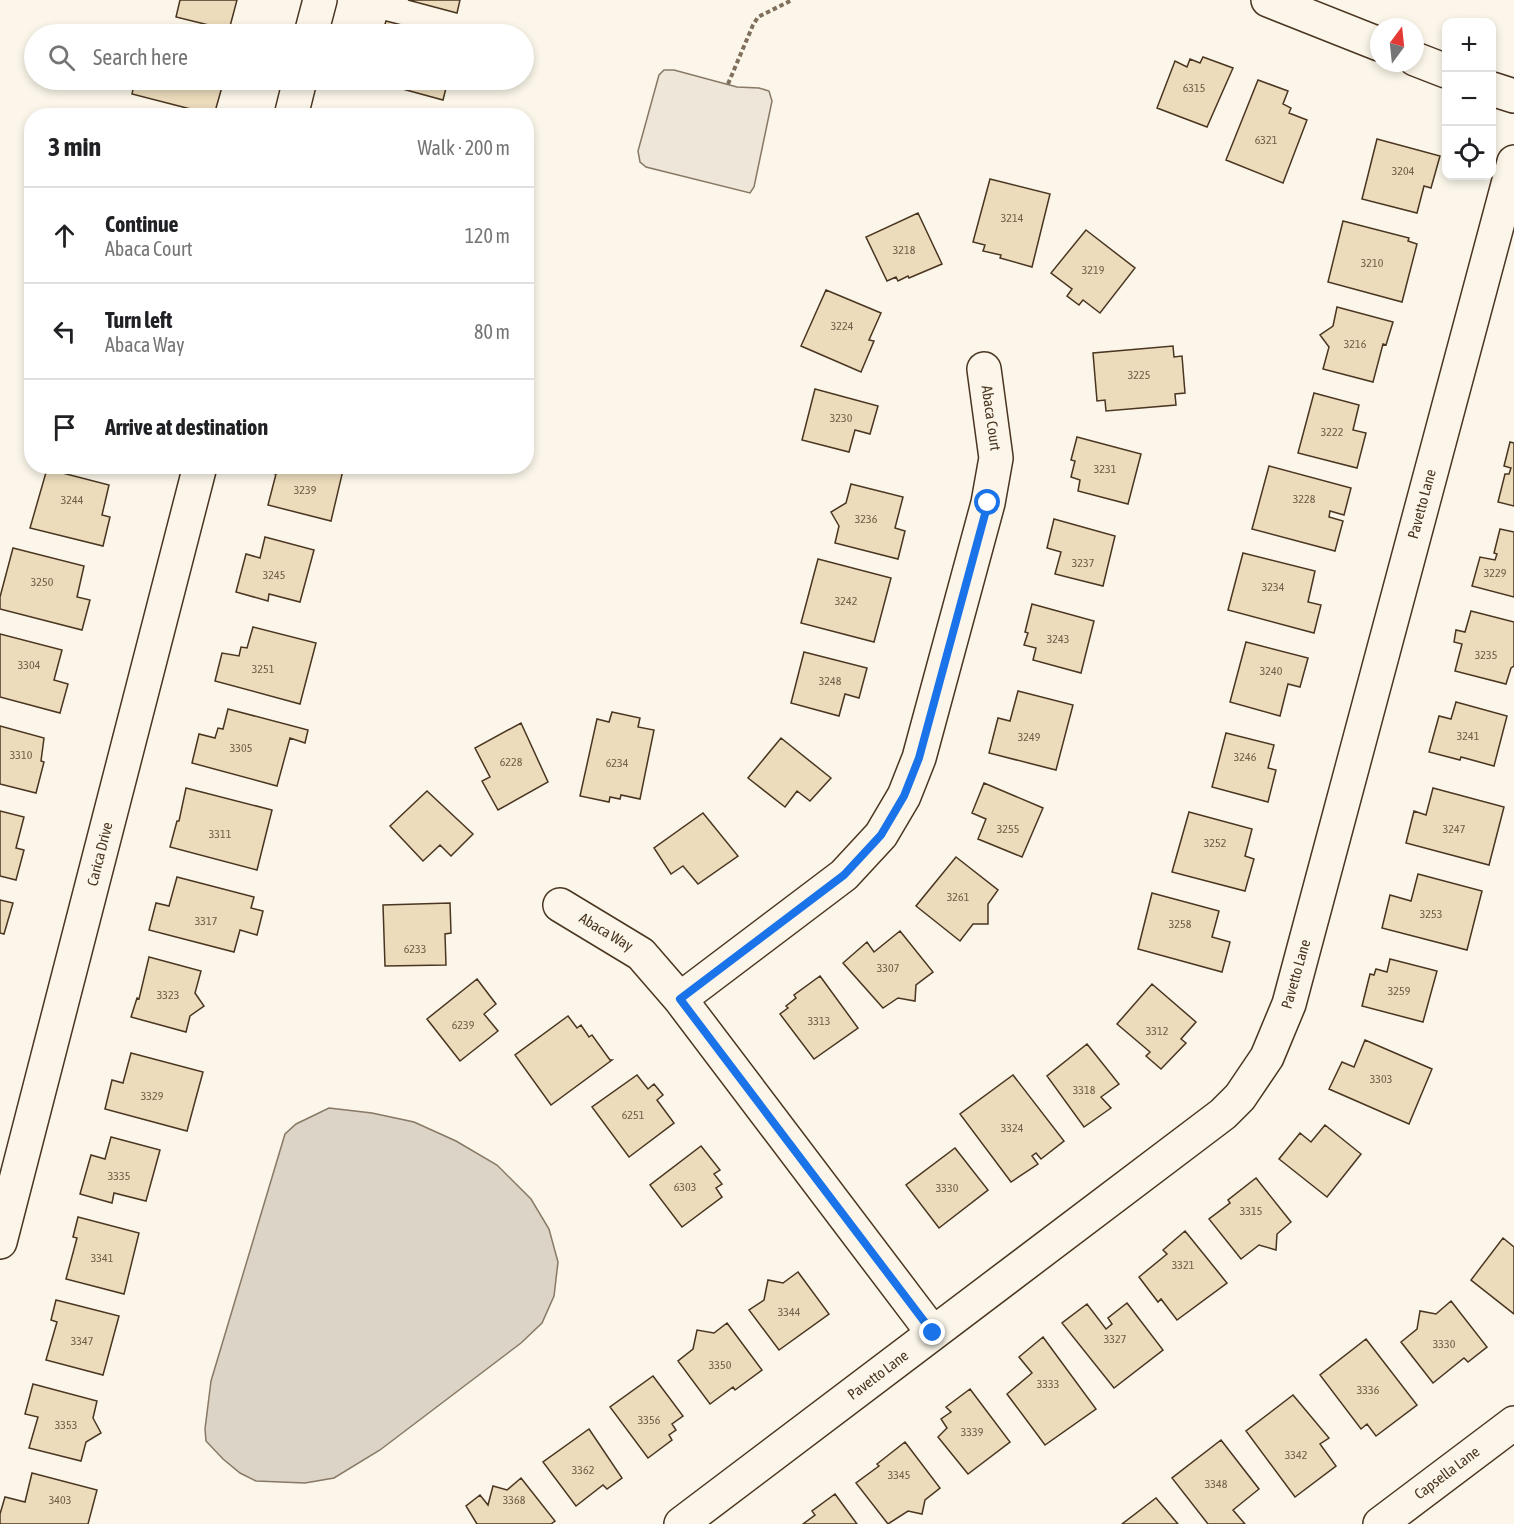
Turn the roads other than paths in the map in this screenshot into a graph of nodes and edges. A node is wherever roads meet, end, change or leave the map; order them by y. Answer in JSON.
{"nodes":[{"id":1,"x":320,"y":0,"type":"edge"},
{"id":2,"x":1268,"y":0,"type":"edge"},
{"id":3,"x":314,"y":24,"type":"edge"},
{"id":4,"x":1370,"y":40,"type":"edge"},
{"id":5,"x":1424,"y":62,"type":"edge"},
{"id":6,"x":1442,"y":69,"type":"edge"},
{"id":7,"x":298,"y":90,"type":"edge"},
{"id":8,"x":1496,"y":91,"type":"edge"},
{"id":9,"x":1514,"y":96,"type":"edge"},
{"id":10,"x":293,"y":108,"type":"edge"},
{"id":11,"x":1514,"y":162,"type":"edge"},
{"id":12,"x":984,"y":369,"type":"dead end"},
{"id":13,"x":198,"y":474,"type":"edge"},
{"id":14,"x":560,"y":904,"type":"dead end"},
{"id":15,"x":680,"y":999,"type":"junction"},
{"id":16,"x":0,"y":1242,"type":"edge"},
{"id":17,"x":933,"y":1333,"type":"junction"},
{"id":18,"x":1514,"y":1423,"type":"edge"},
{"id":19,"x":681,"y":1524,"type":"edge"},
{"id":20,"x":1380,"y":1524,"type":"edge"}],
"edges":[{"from":1,"to":3,"type":"street"},
{"from":2,"to":4,"type":"street"},
{"from":5,"to":6,"type":"street"},
{"from":7,"to":10,"type":"street"},
{"from":8,"to":9,"type":"street"},
{"from":11,"to":17,"type":"street","name":"Pavetto Lane"},
{"from":12,"to":15,"type":"street","name":"Abaca Court"},
{"from":13,"to":16,"type":"street","name":"Carica Drive"},
{"from":14,"to":15,"type":"street","name":"Abaca Way"},
{"from":15,"to":17,"type":"street","name":"Abaca Way"},
{"from":17,"to":19,"type":"street","name":"Pavetto Lane"},
{"from":18,"to":20,"type":"street","name":"Capsella Lane"}]}
